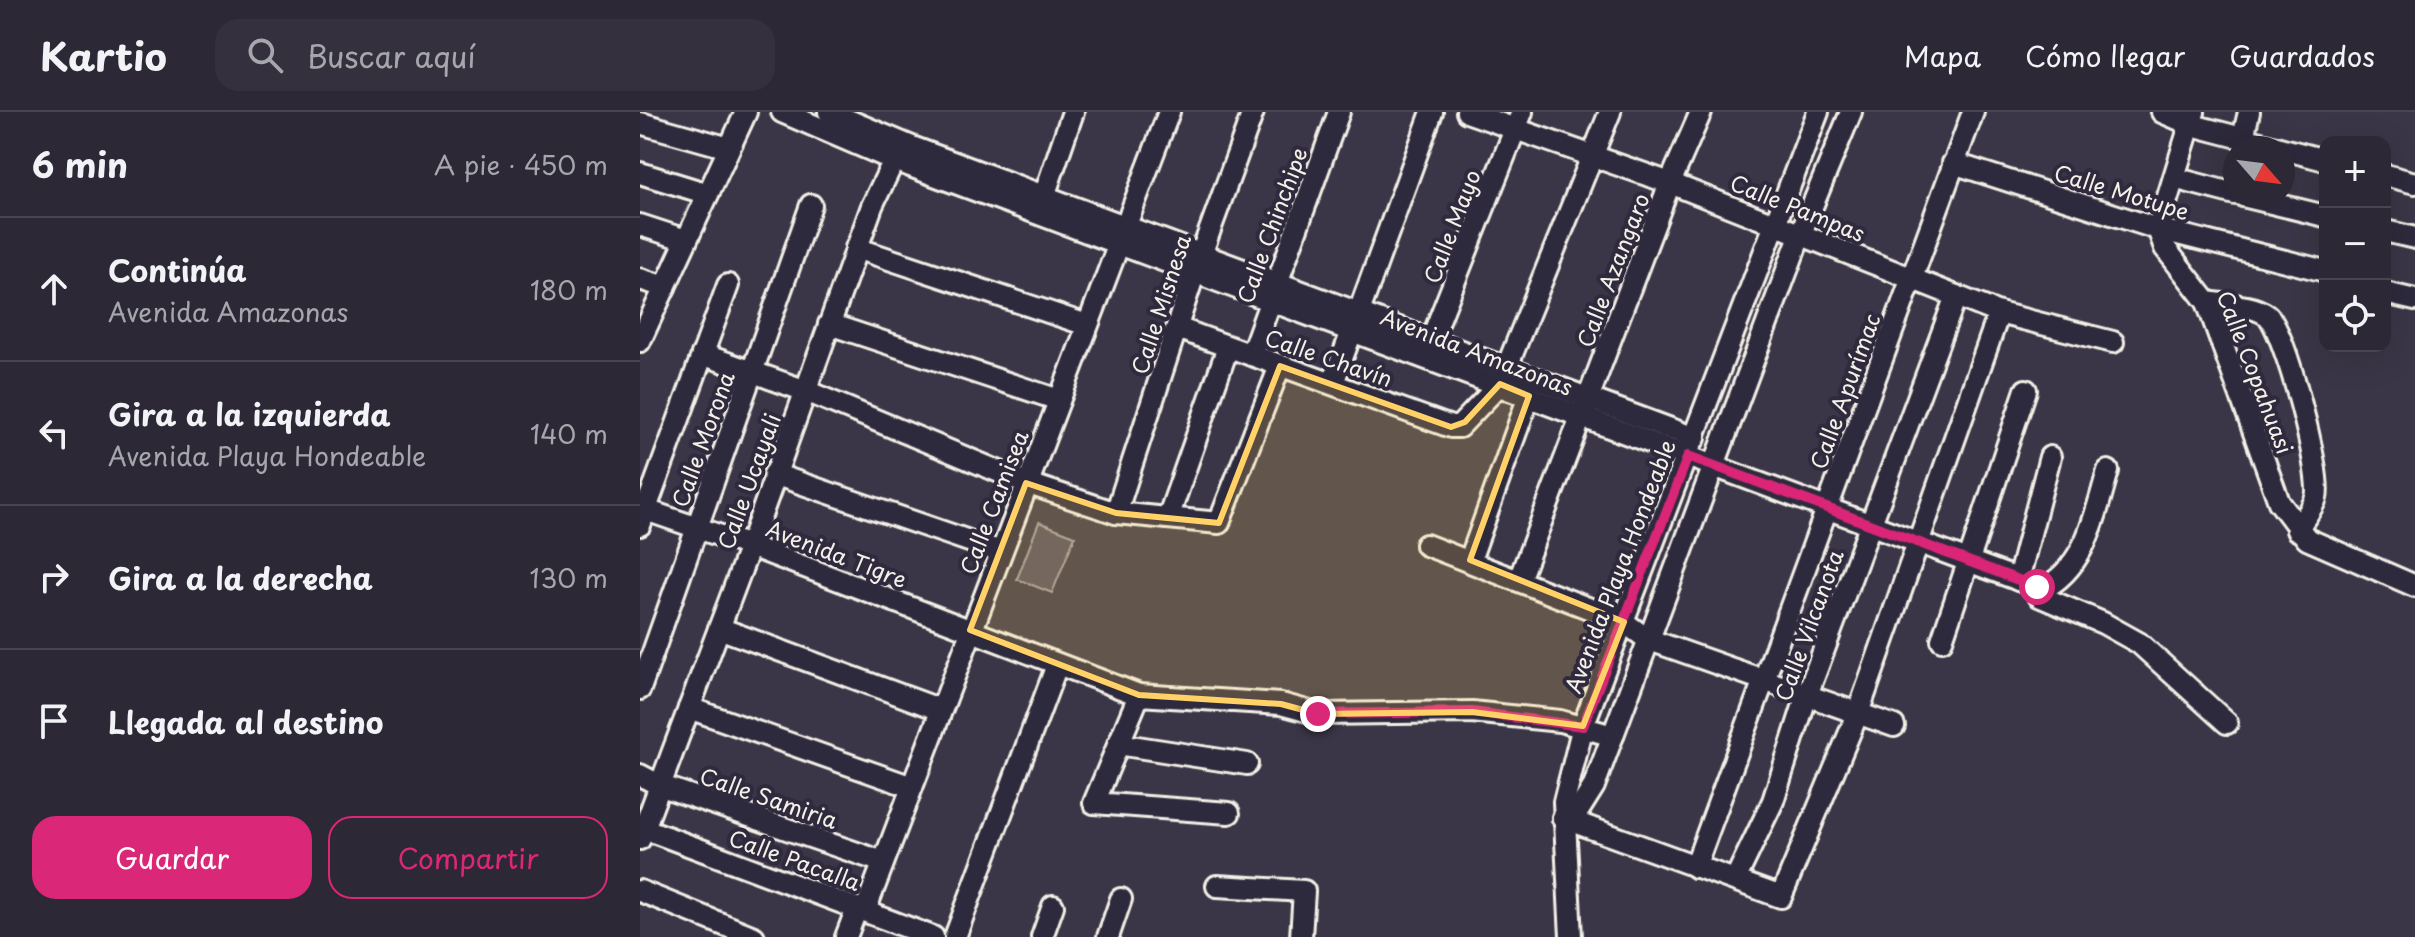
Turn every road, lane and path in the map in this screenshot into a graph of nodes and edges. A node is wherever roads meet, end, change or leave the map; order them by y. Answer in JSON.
{"nodes":[{"id":1,"x":746,"y":112,"type":"edge"},
{"id":2,"x":782,"y":112,"type":"edge"},
{"id":3,"x":829,"y":112,"type":"edge"},
{"id":4,"x":1169,"y":112,"type":"edge"},
{"id":5,"x":1253,"y":112,"type":"edge"},
{"id":6,"x":1339,"y":112,"type":"edge"},
{"id":7,"x":1432,"y":112,"type":"edge"},
{"id":8,"x":1467,"y":112,"type":"edge"},
{"id":9,"x":1610,"y":112,"type":"edge"},
{"id":10,"x":1701,"y":112,"type":"edge"},
{"id":11,"x":1818,"y":112,"type":"edge"},
{"id":12,"x":1851,"y":112,"type":"edge"},
{"id":13,"x":1973,"y":112,"type":"edge"},
{"id":14,"x":2162,"y":112,"type":"edge"},
{"id":15,"x":2249,"y":112,"type":"edge"},
{"id":16,"x":1070,"y":113,"type":"edge"},
{"id":17,"x":2193,"y":118,"type":"edge"},
{"id":18,"x":1518,"y":119,"type":"edge"},
{"id":19,"x":640,"y":123,"type":"edge"},
{"id":20,"x":2238,"y":136,"type":"edge"},
{"id":21,"x":2243,"y":136,"type":"edge"},
{"id":22,"x":912,"y":147,"type":"junction"},
{"id":23,"x":729,"y":148,"type":"junction"},
{"id":24,"x":2295,"y":152,"type":"edge"},
{"id":25,"x":1591,"y":156,"type":"junction"},
{"id":26,"x":2319,"y":158,"type":"edge"},
{"id":27,"x":894,"y":160,"type":"junction"},
{"id":28,"x":1953,"y":163,"type":"junction"},
{"id":29,"x":640,"y":173,"type":"edge"},
{"id":30,"x":2391,"y":177,"type":"edge"},
{"id":31,"x":2174,"y":178,"type":"junction"},
{"id":32,"x":1670,"y":183,"type":"junction"},
{"id":33,"x":2415,"y":183,"type":"edge"},
{"id":34,"x":2223,"y":191,"type":"edge"},
{"id":35,"x":708,"y":194,"type":"junction"},
{"id":36,"x":1041,"y":204,"type":"junction"},
{"id":37,"x":811,"y":205,"type":"dead end"},
{"id":38,"x":2292,"y":208,"type":"edge"},
{"id":39,"x":2319,"y":215,"type":"edge"},
{"id":40,"x":1774,"y":223,"type":"junction"},
{"id":41,"x":640,"y":225,"type":"edge"},
{"id":42,"x":2158,"y":229,"type":"junction"},
{"id":43,"x":2391,"y":232,"type":"edge"},
{"id":44,"x":1801,"y":233,"type":"junction"},
{"id":45,"x":1122,"y":235,"type":"junction"},
{"id":46,"x":2415,"y":238,"type":"edge"},
{"id":47,"x":686,"y":240,"type":"junction"},
{"id":48,"x":856,"y":248,"type":"junction"},
{"id":49,"x":1198,"y":263,"type":"junction"},
{"id":50,"x":2319,"y":269,"type":"edge"},
{"id":51,"x":1911,"y":278,"type":"junction"},
{"id":52,"x":640,"y":279,"type":"edge"},
{"id":53,"x":728,"y":285,"type":"dead end"},
{"id":54,"x":665,"y":287,"type":"junction"},
{"id":55,"x":1272,"y":290,"type":"junction"},
{"id":56,"x":2391,"y":294,"type":"edge"},
{"id":57,"x":1956,"y":296,"type":"junction"},
{"id":58,"x":2415,"y":300,"type":"edge"},
{"id":59,"x":2207,"y":302,"type":"junction"},
{"id":60,"x":1999,"y":313,"type":"junction"},
{"id":61,"x":1356,"y":322,"type":"junction"},
{"id":62,"x":829,"y":324,"type":"junction"},
{"id":63,"x":1087,"y":325,"type":"junction"},
{"id":64,"x":1177,"y":328,"type":"junction"},
{"id":65,"x":641,"y":336,"type":"edge"},
{"id":66,"x":2113,"y":342,"type":"dead end"},
{"id":67,"x":1228,"y":347,"type":"junction"},
{"id":68,"x":1428,"y":348,"type":"junction"},
{"id":69,"x":702,"y":354,"type":"junction"},
{"id":70,"x":1251,"y":355,"type":"junction"},
{"id":71,"x":1280,"y":366,"type":"junction"},
{"id":72,"x":752,"y":372,"type":"junction"},
{"id":73,"x":1503,"y":376,"type":"junction"},
{"id":74,"x":1333,"y":383,"type":"junction"},
{"id":75,"x":2026,"y":390,"type":"dead end"},
{"id":76,"x":806,"y":391,"type":"junction"},
{"id":77,"x":1529,"y":396,"type":"junction"},
{"id":78,"x":1059,"y":400,"type":"junction"},
{"id":79,"x":1585,"y":408,"type":"junction"},
{"id":80,"x":1691,"y":447,"type":"junction"},
{"id":81,"x":2050,"y":457,"type":"dead end"},
{"id":82,"x":1715,"y":466,"type":"junction"},
{"id":83,"x":2108,"y":471,"type":"dead end"},
{"id":84,"x":774,"y":474,"type":"junction"},
{"id":85,"x":1026,"y":483,"type":"junction"},
{"id":86,"x":1827,"y":506,"type":"junction"},
{"id":87,"x":1116,"y":513,"type":"junction"},
{"id":88,"x":642,"y":514,"type":"edge"},
{"id":89,"x":1168,"y":518,"type":"junction"},
{"id":90,"x":1871,"y":523,"type":"junction"},
{"id":91,"x":695,"y":529,"type":"junction"},
{"id":92,"x":2297,"y":530,"type":"junction"},
{"id":93,"x":1919,"y":542,"type":"junction"},
{"id":94,"x":1426,"y":545,"type":"dead end"},
{"id":95,"x":750,"y":546,"type":"junction"},
{"id":96,"x":1001,"y":552,"type":"junction"},
{"id":97,"x":1470,"y":560,"type":"junction"},
{"id":98,"x":1968,"y":561,"type":"junction"},
{"id":99,"x":1519,"y":580,"type":"junction"},
{"id":100,"x":2018,"y":580,"type":"junction"},
{"id":101,"x":2415,"y":586,"type":"edge"},
{"id":102,"x":2043,"y":589,"type":"junction"},
{"id":103,"x":1624,"y":622,"type":"junction"},
{"id":104,"x":719,"y":628,"type":"junction"},
{"id":105,"x":970,"y":630,"type":"junction"},
{"id":106,"x":1647,"y":639,"type":"junction"},
{"id":107,"x":1942,"y":640,"type":"dead end"},
{"id":108,"x":1057,"y":665,"type":"junction"},
{"id":109,"x":1763,"y":679,"type":"junction"},
{"id":110,"x":640,"y":689,"type":"edge"},
{"id":111,"x":1139,"y":695,"type":"junction"},
{"id":112,"x":1807,"y":695,"type":"junction"},
{"id":113,"x":689,"y":708,"type":"junction"},
{"id":114,"x":941,"y":710,"type":"junction"},
{"id":115,"x":1858,"y":713,"type":"junction"},
{"id":116,"x":2227,"y":723,"type":"dead end"},
{"id":117,"x":1583,"y":726,"type":"junction"},
{"id":118,"x":1894,"y":726,"type":"dead end"},
{"id":119,"x":1613,"y":736,"type":"junction"},
{"id":120,"x":1118,"y":744,"type":"junction"},
{"id":121,"x":1247,"y":764,"type":"dead end"},
{"id":122,"x":649,"y":780,"type":"edge"},
{"id":123,"x":912,"y":787,"type":"junction"},
{"id":124,"x":1229,"y":813,"type":"dead end"},
{"id":125,"x":1563,"y":818,"type":"junction"},
{"id":126,"x":641,"y":832,"type":"edge"},
{"id":127,"x":883,"y":862,"type":"junction"},
{"id":128,"x":1695,"y":867,"type":"junction"},
{"id":129,"x":1736,"y":878,"type":"junction"},
{"id":130,"x":1217,"y":886,"type":"dead end"},
{"id":131,"x":640,"y":891,"type":"edge"},
{"id":132,"x":1121,"y":899,"type":"dead end"},
{"id":133,"x":1053,"y":906,"type":"dead end"},
{"id":134,"x":861,"y":910,"type":"junction"},
{"id":135,"x":754,"y":937,"type":"edge"},
{"id":136,"x":846,"y":937,"type":"edge"},
{"id":137,"x":933,"y":937,"type":"edge"},
{"id":138,"x":955,"y":937,"type":"edge"},
{"id":139,"x":1042,"y":937,"type":"edge"},
{"id":140,"x":1108,"y":937,"type":"edge"},
{"id":141,"x":1301,"y":937,"type":"edge"},
{"id":142,"x":1571,"y":937,"type":"edge"}],
"edges":[{"from":1,"to":23,"type":"street"},
{"from":2,"to":27,"type":"street","name":"Avenida Amazonas"},
{"from":3,"to":22,"type":"street","name":"Avenida Amazonas"},
{"from":4,"to":45,"type":"street","name":"Calle Camisea"},
{"from":5,"to":49,"type":"street","name":"Calle Misnesa"},
{"from":6,"to":55,"type":"street","name":"Calle Chinchipe"},
{"from":7,"to":61,"type":"street"},
{"from":8,"to":18,"type":"street","name":"Calle Pampas"},
{"from":9,"to":25,"type":"street"},
{"from":10,"to":32,"type":"street","name":"Calle Azangaro"},
{"from":11,"to":40,"type":"street","name":"Avenida Playa Hondeable"},
{"from":12,"to":44,"type":"street"},
{"from":13,"to":28,"type":"street","name":"Calle Apurímac"},
{"from":14,"to":17,"type":"street"},
{"from":15,"to":21,"type":"street"},
{"from":16,"to":36,"type":"street"},
{"from":17,"to":20,"type":"street"},
{"from":17,"to":31,"type":"street"},
{"from":18,"to":25,"type":"street","name":"Calle Pampas"},
{"from":18,"to":68,"type":"street","name":"Calle Mayo"},
{"from":19,"to":23,"type":"street"},
{"from":22,"to":27,"type":"street"},
{"from":22,"to":36,"type":"street","name":"Avenida Amazonas"},
{"from":23,"to":35,"type":"street"},
{"from":24,"to":26,"type":"street"},
{"from":25,"to":32,"type":"street","name":"Calle Pampas"},
{"from":25,"to":73,"type":"street"},
{"from":27,"to":36,"type":"street","name":"Avenida Amazonas"},
{"from":27,"to":48,"type":"street","name":"Calle Ucayali"},
{"from":28,"to":42,"type":"street","name":"Calle Motupe"},
{"from":28,"to":51,"type":"street","name":"Calle Apurímac"},
{"from":29,"to":35,"type":"street"},
{"from":30,"to":33,"type":"street"},
{"from":31,"to":34,"type":"street"},
{"from":31,"to":42,"type":"street"},
{"from":32,"to":40,"type":"street","name":"Calle Pampas"},
{"from":32,"to":79,"type":"street","name":"Calle Azangaro"},
{"from":35,"to":47,"type":"street"},
{"from":36,"to":45,"type":"street","name":"Avenida Amazonas"},
{"from":37,"to":72,"type":"street","name":"Calle Morona"},
{"from":38,"to":39,"type":"street"},
{"from":40,"to":44,"type":"street","name":"Calle Pampas"},
{"from":40,"to":80,"type":"street","name":"Avenida Playa Hondeable"},
{"from":41,"to":47,"type":"street"},
{"from":42,"to":50,"type":"street","name":"Calle Motupe"},
{"from":42,"to":59,"type":"street","name":"Calle Copahuasi"},
{"from":43,"to":46,"type":"street"},
{"from":44,"to":51,"type":"street","name":"Calle Pampas"},
{"from":44,"to":82,"type":"street"},
{"from":45,"to":49,"type":"street","name":"Avenida Amazonas"},
{"from":45,"to":63,"type":"street","name":"Calle Camisea"},
{"from":47,"to":54,"type":"street"},
{"from":48,"to":62,"type":"street","name":"Calle Ucayali"},
{"from":48,"to":63,"type":"street"},
{"from":49,"to":55,"type":"street","name":"Avenida Amazonas"},
{"from":49,"to":64,"type":"street","name":"Calle Misnesa"},
{"from":51,"to":57,"type":"street","name":"Calle Pampas"},
{"from":51,"to":86,"type":"street","name":"Calle Apurímac"},
{"from":52,"to":54,"type":"street"},
{"from":53,"to":69,"type":"street"},
{"from":54,"to":65,"type":"street"},
{"from":55,"to":61,"type":"street","name":"Avenida Amazonas"},
{"from":55,"to":70,"type":"street","name":"Calle Chinchipe"},
{"from":56,"to":58,"type":"street"},
{"from":57,"to":60,"type":"street","name":"Calle Pampas"},
{"from":57,"to":90,"type":"street","name":"Calle Vilcanota"},
{"from":59,"to":92,"type":"street","name":"Calle Copahuasi"},
{"from":59,"to":92,"type":"street"},
{"from":60,"to":66,"type":"street","name":"Calle Pampas"},
{"from":60,"to":93,"type":"street"},
{"from":61,"to":68,"type":"street","name":"Avenida Amazonas"},
{"from":61,"to":74,"type":"street"},
{"from":62,"to":76,"type":"street","name":"Calle Ucayali"},
{"from":62,"to":78,"type":"street"},
{"from":63,"to":78,"type":"street","name":"Calle Camisea"},
{"from":64,"to":67,"type":"street","name":"Calle Chavín"},
{"from":64,"to":87,"type":"street","name":"Calle Misnesa"},
{"from":67,"to":70,"type":"street","name":"Calle Chavín"},
{"from":67,"to":89,"type":"street"},
{"from":68,"to":73,"type":"street","name":"Avenida Amazonas"},
{"from":69,"to":72,"type":"street"},
{"from":69,"to":88,"type":"street"},
{"from":70,"to":71,"type":"street","name":"Calle Chavín"},
{"from":71,"to":74,"type":"street","name":"Calle Chavín"},
{"from":71,"to":89,"type":"street"},
{"from":72,"to":76,"type":"street"},
{"from":72,"to":91,"type":"street","name":"Calle Morona"},
{"from":73,"to":74,"type":"street","name":"Calle Chavín"},
{"from":73,"to":77,"type":"street","name":"Avenida Amazonas"},
{"from":73,"to":79,"type":"street","name":"Avenida Amazonas"},
{"from":75,"to":98,"type":"street"},
{"from":76,"to":84,"type":"street","name":"Calle Ucayali"},
{"from":76,"to":85,"type":"street"},
{"from":77,"to":79,"type":"street","name":"Avenida Amazonas"},
{"from":77,"to":97,"type":"street"},
{"from":78,"to":85,"type":"street","name":"Calle Camisea"},
{"from":79,"to":80,"type":"street","name":"Avenida Amazonas"},
{"from":79,"to":99,"type":"street","name":"Calle Azangaro"},
{"from":80,"to":82,"type":"street","name":"Avenida Amazonas"},
{"from":80,"to":103,"type":"street","name":"Avenida Playa Hondeable"},
{"from":81,"to":100,"type":"street"},
{"from":82,"to":86,"type":"street","name":"Avenida Amazonas"},
{"from":82,"to":106,"type":"street"},
{"from":83,"to":102,"type":"street"},
{"from":84,"to":95,"type":"street","name":"Calle Ucayali"},
{"from":84,"to":96,"type":"street"},
{"from":85,"to":87,"type":"street"},
{"from":85,"to":96,"type":"street","name":"Calle Camisea"},
{"from":86,"to":90,"type":"street","name":"Avenida Amazonas"},
{"from":86,"to":109,"type":"street","name":"Calle Apurímac"},
{"from":87,"to":89,"type":"street"},
{"from":88,"to":91,"type":"street","name":"Avenida Tigre"},
{"from":90,"to":93,"type":"street","name":"Avenida Amazonas"},
{"from":90,"to":112,"type":"street","name":"Calle Vilcanota"},
{"from":91,"to":95,"type":"street","name":"Avenida Tigre"},
{"from":91,"to":110,"type":"street","name":"Calle Morona"},
{"from":92,"to":101,"type":"street","name":"Calle Copahuasi"},
{"from":93,"to":98,"type":"street","name":"Avenida Amazonas"},
{"from":93,"to":115,"type":"street"},
{"from":94,"to":97,"type":"street"},
{"from":95,"to":104,"type":"street","name":"Calle Ucayali"},
{"from":95,"to":105,"type":"street","name":"Avenida Tigre"},
{"from":96,"to":105,"type":"street","name":"Calle Camisea"},
{"from":97,"to":99,"type":"street"},
{"from":98,"to":100,"type":"street","name":"Avenida Amazonas"},
{"from":98,"to":107,"type":"street"},
{"from":99,"to":103,"type":"street"},
{"from":100,"to":102,"type":"street","name":"Avenida Amazonas"},
{"from":102,"to":116,"type":"street"},
{"from":103,"to":106,"type":"street"},
{"from":103,"to":117,"type":"street","name":"Avenida Playa Hondeable"},
{"from":104,"to":113,"type":"street","name":"Calle Ucayali"},
{"from":104,"to":114,"type":"street"},
{"from":105,"to":108,"type":"street","name":"Avenida Tigre"},
{"from":105,"to":114,"type":"street","name":"Calle Camisea"},
{"from":106,"to":109,"type":"street"},
{"from":106,"to":119,"type":"street"},
{"from":108,"to":111,"type":"street","name":"Avenida Tigre"},
{"from":108,"to":138,"type":"street"},
{"from":109,"to":112,"type":"street"},
{"from":109,"to":128,"type":"street","name":"Calle Apurímac"},
{"from":111,"to":117,"type":"street","name":"Avenida Tigre"},
{"from":111,"to":120,"type":"street"},
{"from":112,"to":115,"type":"street"},
{"from":112,"to":129,"type":"street","name":"Calle Vilcanota"},
{"from":113,"to":122,"type":"street","name":"Calle Ucayali"},
{"from":113,"to":123,"type":"street"},
{"from":114,"to":123,"type":"street","name":"Calle Camisea"},
{"from":115,"to":118,"type":"street"},
{"from":115,"to":129,"type":"street"},
{"from":117,"to":119,"type":"street","name":"Avenida Tigre"},
{"from":117,"to":125,"type":"street","name":"Avenida Playa Hondeable"},
{"from":119,"to":125,"type":"street"},
{"from":120,"to":121,"type":"street"},
{"from":120,"to":124,"type":"street"},
{"from":122,"to":126,"type":"street","name":"Calle Ucayali"},
{"from":122,"to":127,"type":"street","name":"Calle Samiria"},
{"from":123,"to":127,"type":"street","name":"Calle Camisea"},
{"from":125,"to":128,"type":"street"},
{"from":125,"to":142,"type":"street","name":"Avenida Playa Hondeable"},
{"from":126,"to":134,"type":"street","name":"Calle Pacalla"},
{"from":127,"to":134,"type":"street","name":"Calle Camisea"},
{"from":128,"to":129,"type":"street"},
{"from":130,"to":141,"type":"street"},
{"from":131,"to":135,"type":"street"},
{"from":132,"to":140,"type":"street"},
{"from":133,"to":139,"type":"street"},
{"from":134,"to":136,"type":"street","name":"Calle Camisea"},
{"from":134,"to":137,"type":"street","name":"Calle Pacalla"}]}
